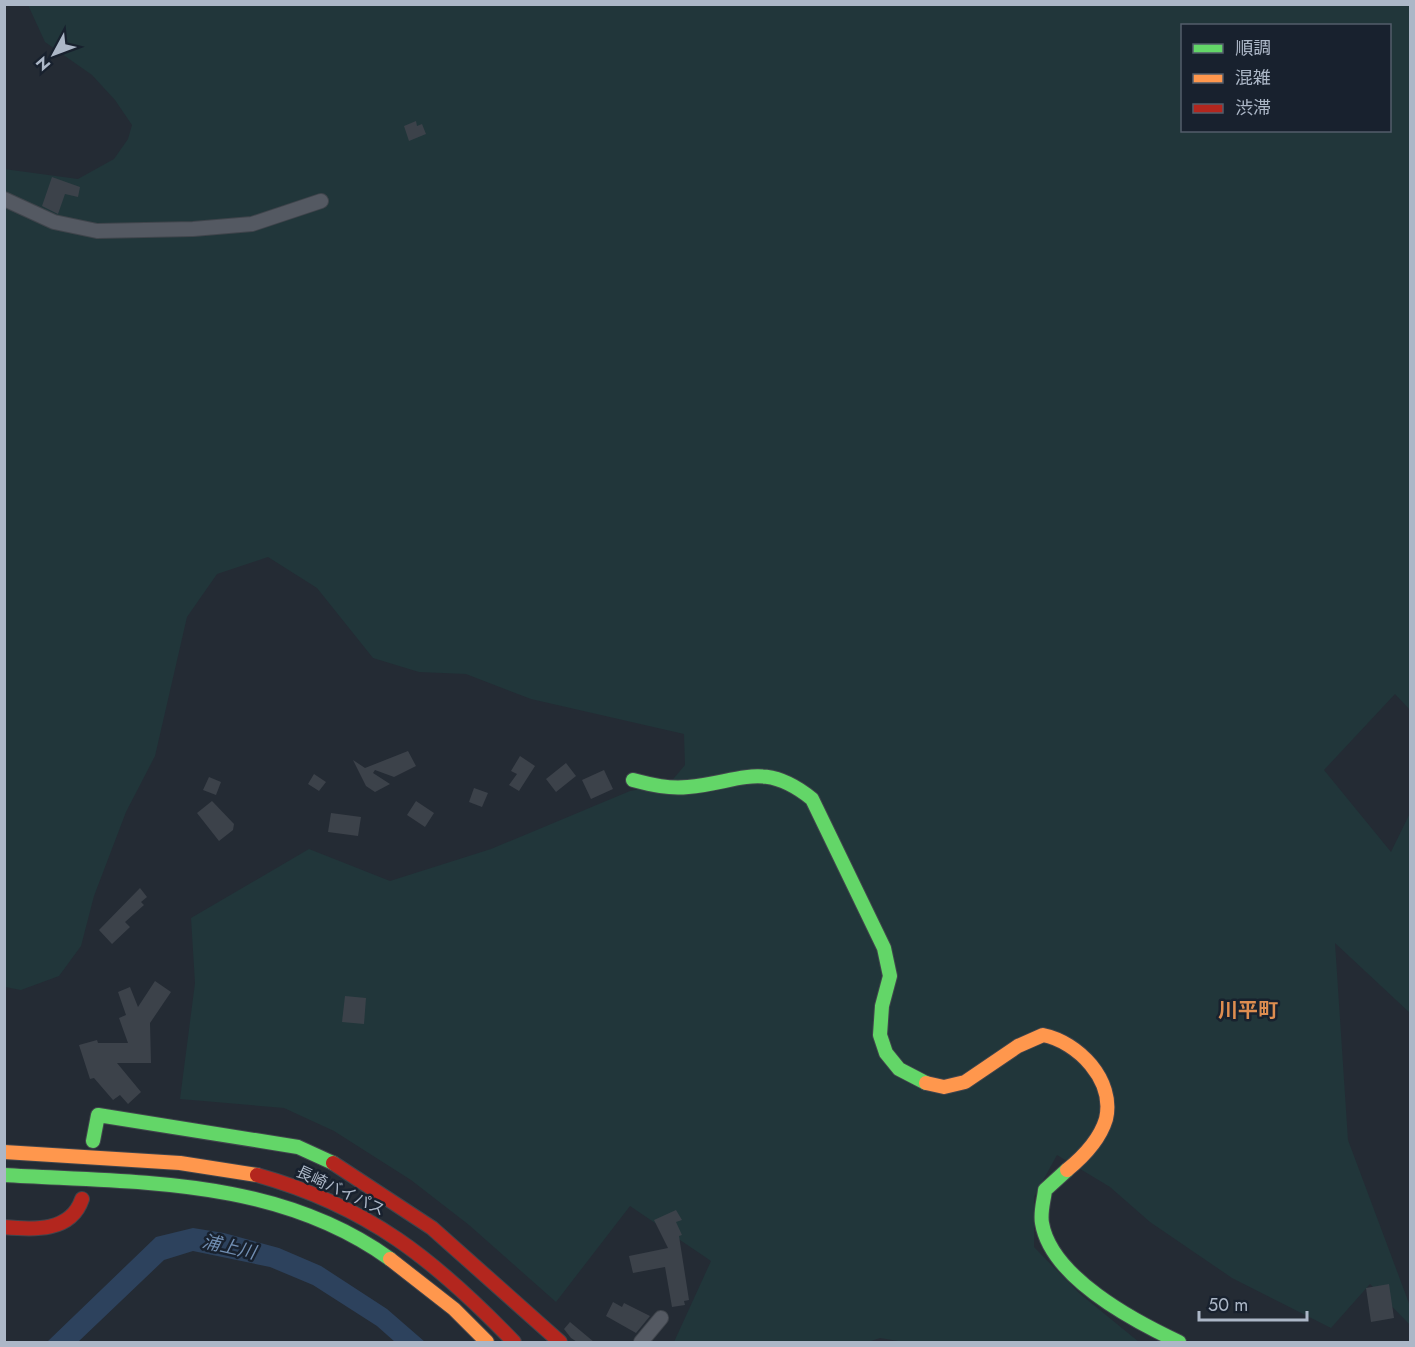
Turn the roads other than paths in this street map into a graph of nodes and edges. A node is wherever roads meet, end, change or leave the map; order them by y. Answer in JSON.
{"nodes":[{"id":1,"x":4,"y":199,"type":"edge"},
{"id":2,"x":321,"y":201,"type":"dead end"},
{"id":3,"x":633,"y":780,"type":"dead end"},
{"id":4,"x":93,"y":1141,"type":"dead end"},
{"id":5,"x":4,"y":1152,"type":"edge"},
{"id":6,"x":4,"y":1175,"type":"edge"},
{"id":7,"x":82,"y":1199,"type":"dead end"},
{"id":8,"x":4,"y":1227,"type":"edge"},
{"id":9,"x":660,"y":1318,"type":"dead end"},
{"id":10,"x":487,"y":1342,"type":"edge"},
{"id":11,"x":514,"y":1342,"type":"edge"},
{"id":12,"x":561,"y":1342,"type":"edge"},
{"id":13,"x":641,"y":1342,"type":"edge"},
{"id":14,"x":1179,"y":1342,"type":"edge"}],
"edges":[{"from":1,"to":2,"type":"street"},
{"from":3,"to":14,"type":"main road"},
{"from":4,"to":12,"type":"main road"},
{"from":5,"to":11,"type":"main road","name":"長崎バイパス"},
{"from":6,"to":10,"type":"main road"},
{"from":7,"to":8,"type":"main road"},
{"from":9,"to":13,"type":"street"}]}
